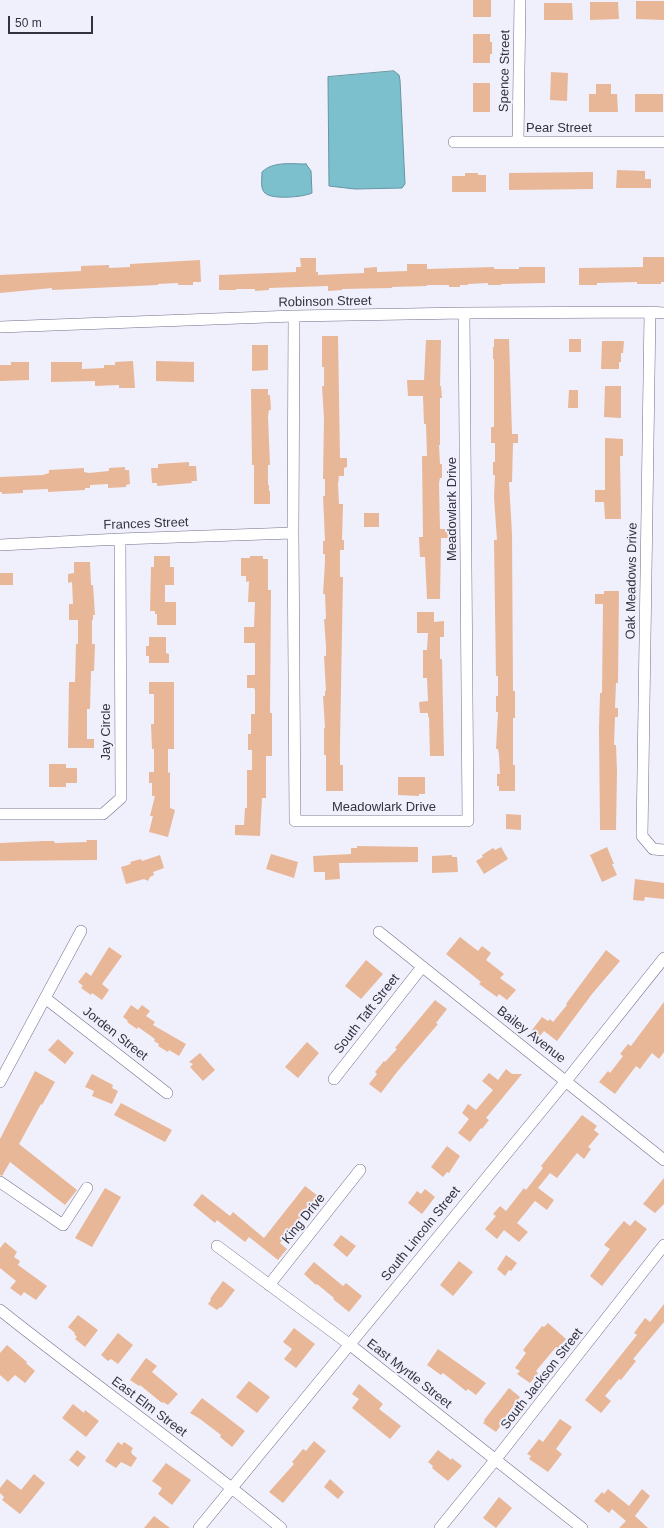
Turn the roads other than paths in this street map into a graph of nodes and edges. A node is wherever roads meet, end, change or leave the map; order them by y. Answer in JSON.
{"nodes":[{"id":1,"x":520,"y":0,"type":"edge"},
{"id":2,"x":454,"y":142,"type":"dead end"},
{"id":3,"x":518,"y":142,"type":"junction"},
{"id":4,"x":664,"y":142,"type":"edge"},
{"id":5,"x":650,"y":312,"type":"junction"},
{"id":6,"x":664,"y":312,"type":"edge"},
{"id":7,"x":464,"y":313,"type":"junction"},
{"id":8,"x":294,"y":316,"type":"junction"},
{"id":9,"x":0,"y":327,"type":"edge"},
{"id":10,"x":293,"y":533,"type":"junction"},
{"id":11,"x":120,"y":539,"type":"junction"},
{"id":12,"x":0,"y":545,"type":"edge"},
{"id":13,"x":0,"y":814,"type":"edge"},
{"id":14,"x":664,"y":850,"type":"edge"},
{"id":15,"x":81,"y":930,"type":"dead end"},
{"id":16,"x":379,"y":932,"type":"dead end"},
{"id":17,"x":664,"y":958,"type":"edge"},
{"id":18,"x":422,"y":967,"type":"junction"},
{"id":19,"x":45,"y":998,"type":"junction"},
{"id":20,"x":334,"y":1078,"type":"dead end"},
{"id":21,"x":566,"y":1081,"type":"junction"},
{"id":22,"x":0,"y":1082,"type":"edge"},
{"id":23,"x":167,"y":1093,"type":"dead end"},
{"id":24,"x":664,"y":1160,"type":"edge"},
{"id":25,"x":360,"y":1170,"type":"dead end"},
{"id":26,"x":0,"y":1182,"type":"edge"},
{"id":27,"x":87,"y":1188,"type":"dead end"},
{"id":28,"x":664,"y":1245,"type":"edge"},
{"id":29,"x":217,"y":1246,"type":"dead end"},
{"id":30,"x":269,"y":1284,"type":"junction"},
{"id":31,"x":0,"y":1310,"type":"edge"},
{"id":32,"x":348,"y":1344,"type":"junction"},
{"id":33,"x":496,"y":1459,"type":"junction"},
{"id":34,"x":232,"y":1487,"type":"junction"},
{"id":35,"x":199,"y":1528,"type":"edge"},
{"id":36,"x":281,"y":1528,"type":"edge"},
{"id":37,"x":440,"y":1528,"type":"edge"},
{"id":38,"x":582,"y":1528,"type":"edge"}],
"edges":[{"from":1,"to":3,"type":"street","name":"Spence Street"},
{"from":2,"to":3,"type":"street","name":"Pear Street"},
{"from":3,"to":4,"type":"street","name":"Pear Street"},
{"from":5,"to":6,"type":"street"},
{"from":5,"to":7,"type":"street","name":"Robinson Street"},
{"from":5,"to":14,"type":"street","name":"Oak Meadows Drive"},
{"from":7,"to":8,"type":"street","name":"Robinson Street"},
{"from":7,"to":10,"type":"street","name":"Meadowlark Drive"},
{"from":8,"to":9,"type":"street","name":"Robinson Street"},
{"from":8,"to":10,"type":"street","name":"Meadowlark Drive"},
{"from":10,"to":11,"type":"street","name":"Frances Street"},
{"from":11,"to":12,"type":"street","name":"Frances Street"},
{"from":11,"to":13,"type":"street","name":"Jay Circle"},
{"from":15,"to":19,"type":"street"},
{"from":16,"to":18,"type":"street","name":"Bailey Avenue"},
{"from":17,"to":21,"type":"street","name":"South Lincoln Street"},
{"from":18,"to":20,"type":"street","name":"South Taft Street"},
{"from":18,"to":21,"type":"street","name":"Bailey Avenue"},
{"from":19,"to":22,"type":"street"},
{"from":19,"to":23,"type":"street","name":"Jorden Street"},
{"from":21,"to":24,"type":"street","name":"Bailey Avenue"},
{"from":21,"to":32,"type":"street","name":"South Lincoln Street"},
{"from":25,"to":30,"type":"street","name":"King Drive"},
{"from":26,"to":27,"type":"street"},
{"from":28,"to":33,"type":"street","name":"South Jackson Street"},
{"from":29,"to":30,"type":"street","name":"East Myrtle Street"},
{"from":30,"to":32,"type":"street","name":"East Myrtle Street"},
{"from":31,"to":34,"type":"street","name":"East Elm Street"},
{"from":32,"to":33,"type":"street","name":"East Myrtle Street"},
{"from":32,"to":34,"type":"street","name":"South Lincoln Street"},
{"from":33,"to":37,"type":"street","name":"South Jackson Street"},
{"from":33,"to":38,"type":"street","name":"East Myrtle Street"},
{"from":34,"to":35,"type":"street","name":"South Lincoln Street"},
{"from":34,"to":36,"type":"street","name":"East Elm Street"}]}
